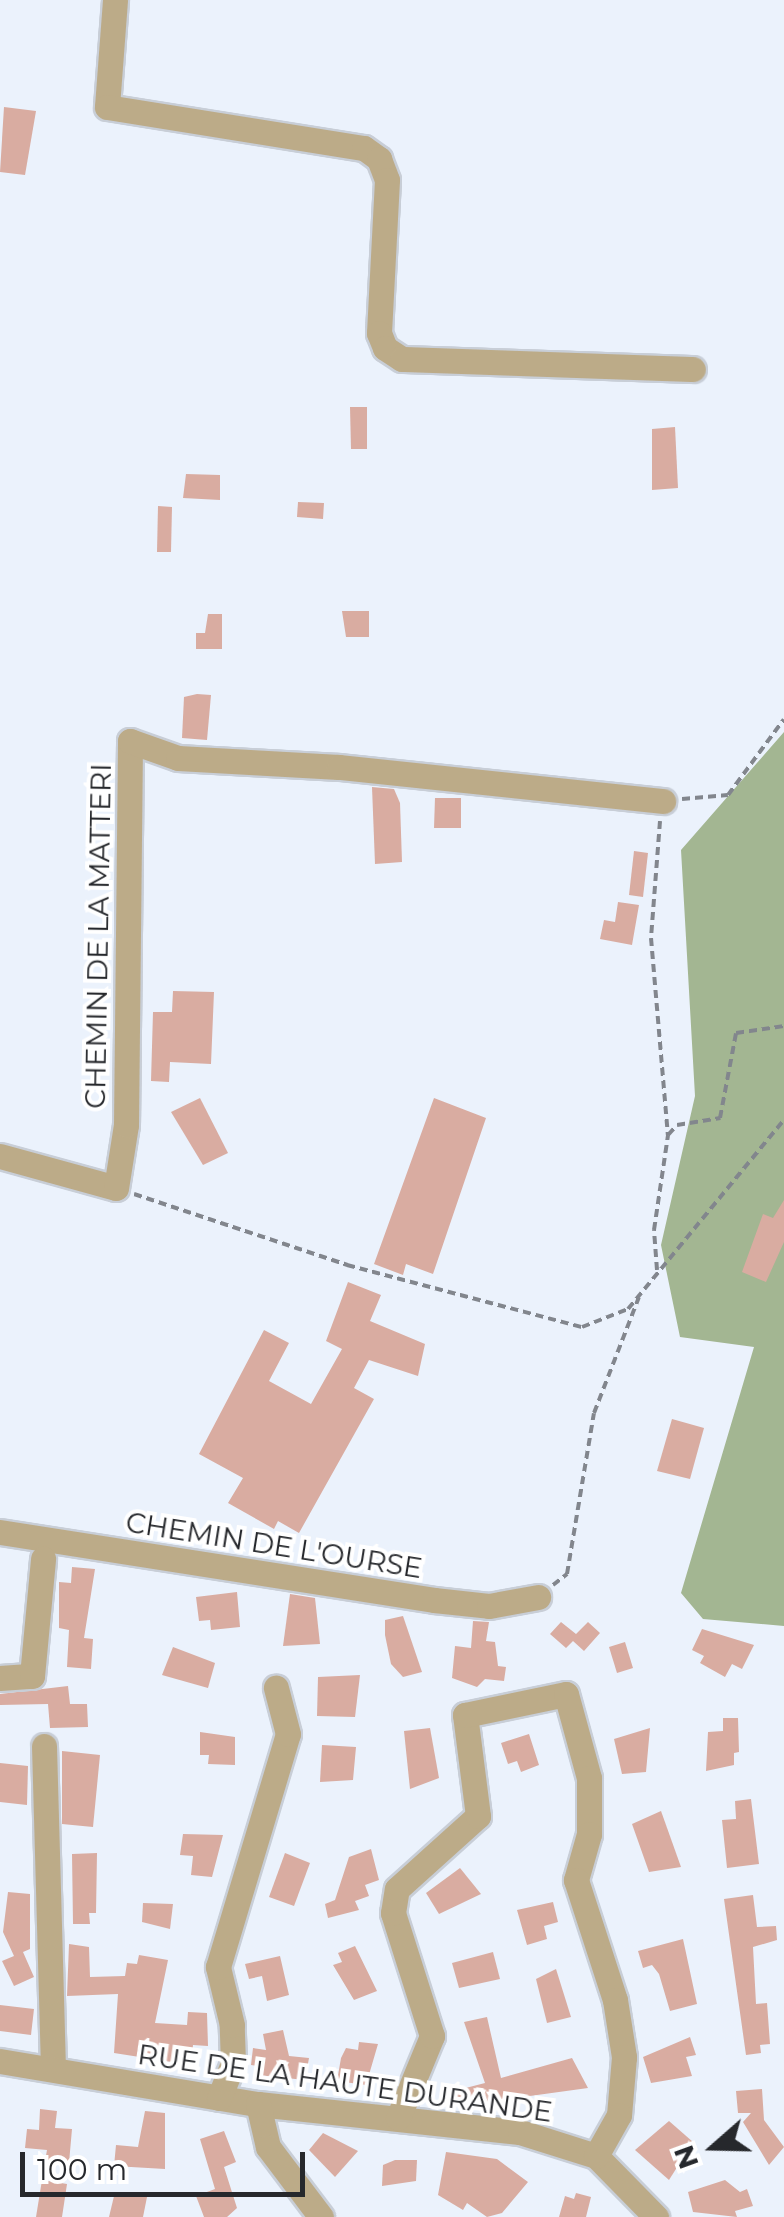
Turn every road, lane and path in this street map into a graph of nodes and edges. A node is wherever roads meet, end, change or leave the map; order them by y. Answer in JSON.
{"nodes":[{"id":1,"x":114,"y":0,"type":"edge"},
{"id":2,"x":694,"y":368,"type":"dead end"},
{"id":3,"x":784,"y":719,"type":"edge"},
{"id":4,"x":663,"y":801,"type":"junction"},
{"id":5,"x":784,"y":1026,"type":"edge"},
{"id":6,"x":784,"y":1120,"type":"edge"},
{"id":7,"x":668,"y":1136,"type":"junction"},
{"id":8,"x":0,"y":1156,"type":"edge"},
{"id":9,"x":116,"y":1188,"type":"junction"},
{"id":10,"x":658,"y":1271,"type":"junction"},
{"id":11,"x":640,"y":1293,"type":"junction"},
{"id":12,"x":0,"y":1532,"type":"edge"},
{"id":13,"x":43,"y":1559,"type":"dead end"},
{"id":14,"x":538,"y":1597,"type":"joint"},
{"id":15,"x":0,"y":1678,"type":"edge"},
{"id":16,"x":276,"y":1688,"type":"dead end"},
{"id":17,"x":44,"y":1746,"type":"dead end"},
{"id":18,"x":0,"y":2060,"type":"edge"},
{"id":19,"x":53,"y":2069,"type":"junction"},
{"id":20,"x":219,"y":2098,"type":"junction"},
{"id":21,"x":258,"y":2104,"type":"junction"},
{"id":22,"x":398,"y":2118,"type":"junction"},
{"id":23,"x":596,"y":2156,"type":"junction"},
{"id":24,"x":321,"y":2217,"type":"edge"},
{"id":25,"x":656,"y":2217,"type":"edge"}],
"edges":[{"from":1,"to":2,"type":"street"},
{"from":3,"to":4,"type":"path"},
{"from":4,"to":7,"type":"path"},
{"from":4,"to":9,"type":"street","name":"CHEMIN DE LA MATTERI"},
{"from":5,"to":7,"type":"path"},
{"from":6,"to":10,"type":"path"},
{"from":7,"to":10,"type":"path"},
{"from":8,"to":9,"type":"street"},
{"from":9,"to":11,"type":"path"},
{"from":10,"to":11,"type":"path"},
{"from":11,"to":14,"type":"path"},
{"from":12,"to":14,"type":"street","name":"CHEMIN DE L'OURSE"},
{"from":13,"to":15,"type":"street"},
{"from":16,"to":20,"type":"street"},
{"from":17,"to":19,"type":"street"},
{"from":18,"to":19,"type":"street","name":"RUE DE LA HAUTE DURANDE"},
{"from":19,"to":20,"type":"street","name":"RUE DE LA HAUTE DURANDE"},
{"from":20,"to":21,"type":"street","name":"RUE DE LA HAUTE DURANDE"},
{"from":21,"to":22,"type":"street","name":"RUE DE LA HAUTE DURANDE"},
{"from":21,"to":24,"type":"street"},
{"from":22,"to":23,"type":"street","name":"RUE DE LA HAUTE DURANDE"},
{"from":22,"to":23,"type":"street"},
{"from":23,"to":25,"type":"street","name":"RUE DE LA HAUTE DURANDE"}]}
